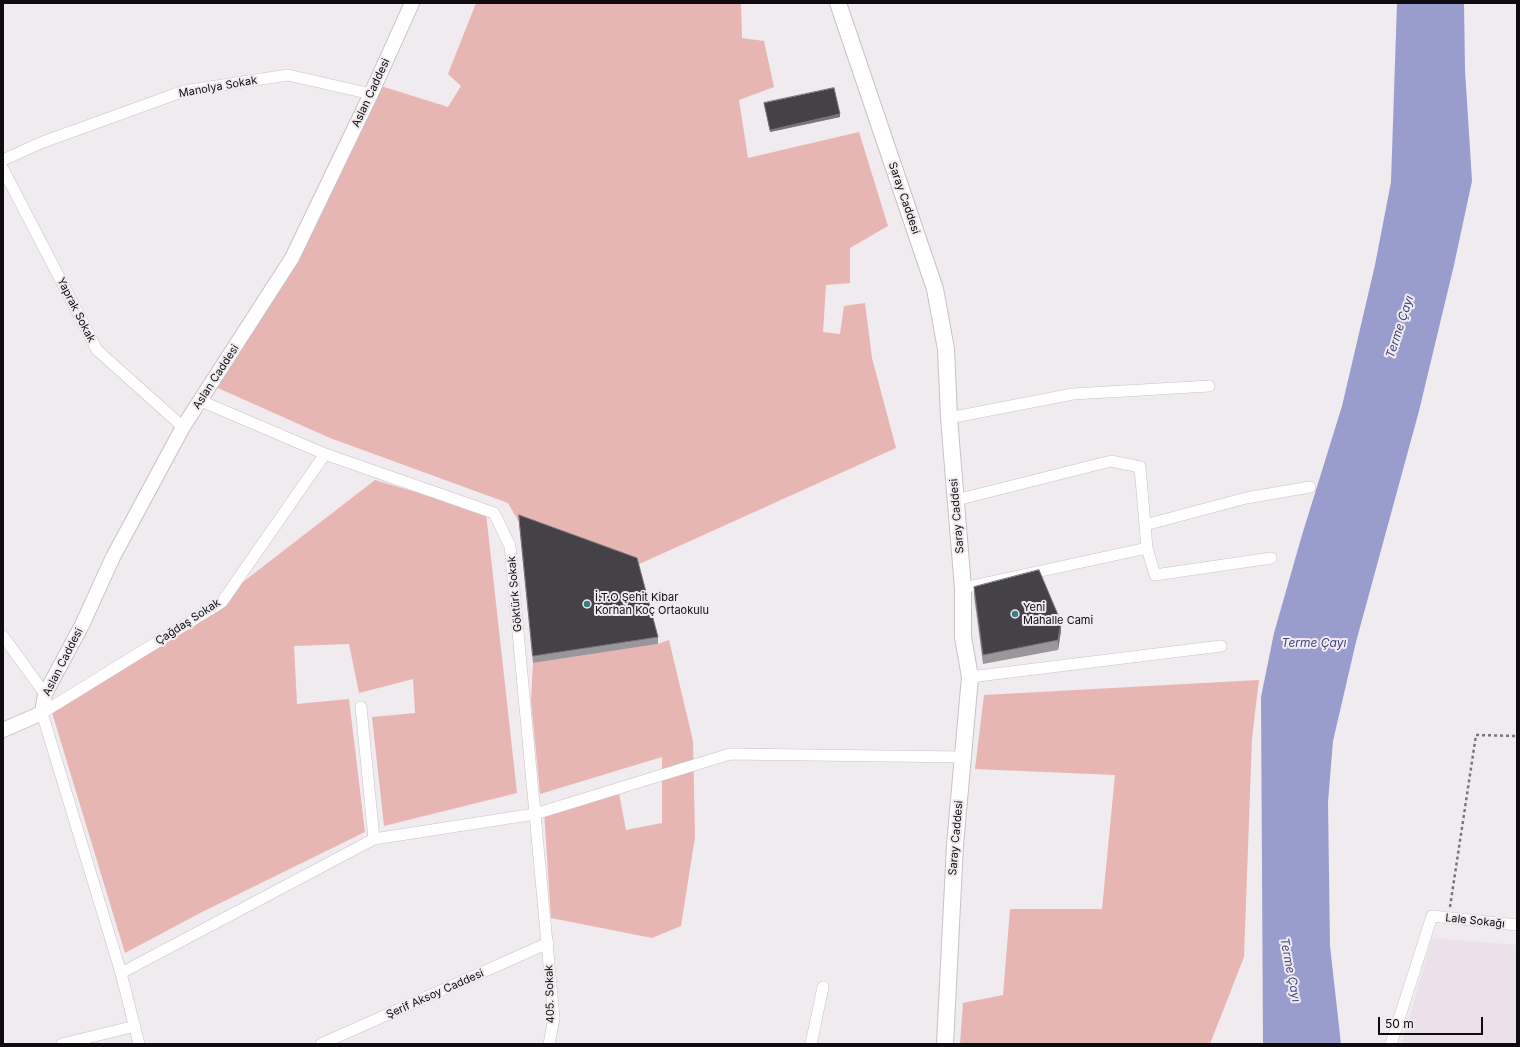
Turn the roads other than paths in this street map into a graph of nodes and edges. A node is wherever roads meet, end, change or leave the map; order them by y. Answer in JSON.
{"nodes":[{"id":1,"x":412,"y":3,"type":"edge"},
{"id":2,"x":838,"y":3,"type":"edge"},
{"id":3,"x":371,"y":94,"type":"junction"},
{"id":4,"x":3,"y":160,"type":"edge"},
{"id":5,"x":3,"y":169,"type":"edge"},
{"id":6,"x":1209,"y":386,"type":"dead end"},
{"id":7,"x":201,"y":401,"type":"junction"},
{"id":8,"x":949,"y":418,"type":"junction"},
{"id":9,"x":183,"y":427,"type":"junction"},
{"id":10,"x":325,"y":454,"type":"junction"},
{"id":11,"x":1310,"y":487,"type":"dead end"},
{"id":12,"x":956,"y":500,"type":"junction"},
{"id":13,"x":1145,"y":524,"type":"junction"},
{"id":14,"x":1147,"y":548,"type":"junction"},
{"id":15,"x":1271,"y":558,"type":"dead end"},
{"id":16,"x":963,"y":588,"type":"junction"},
{"id":17,"x":3,"y":636,"type":"edge"},
{"id":18,"x":1221,"y":646,"type":"dead end"},
{"id":19,"x":970,"y":676,"type":"junction"},
{"id":20,"x":45,"y":694,"type":"junction"},
{"id":21,"x":361,"y":707,"type":"dead end"},
{"id":22,"x":42,"y":713,"type":"junction"},
{"id":23,"x":3,"y":730,"type":"edge"},
{"id":24,"x":964,"y":757,"type":"junction"},
{"id":25,"x":535,"y":814,"type":"junction"},
{"id":26,"x":374,"y":839,"type":"junction"},
{"id":27,"x":1517,"y":925,"type":"edge"},
{"id":28,"x":548,"y":943,"type":"junction"},
{"id":29,"x":121,"y":973,"type":"junction"},
{"id":30,"x":823,"y":987,"type":"dead end"},
{"id":31,"x":135,"y":1026,"type":"junction"},
{"id":32,"x":62,"y":1044,"type":"edge"},
{"id":33,"x":140,"y":1044,"type":"edge"},
{"id":34,"x":322,"y":1044,"type":"edge"},
{"id":35,"x":549,"y":1044,"type":"edge"},
{"id":36,"x":812,"y":1044,"type":"edge"},
{"id":37,"x":946,"y":1044,"type":"edge"},
{"id":38,"x":1391,"y":1044,"type":"edge"}],
"edges":[{"from":1,"to":3,"type":"street","name":"Aslan Caddesi"},
{"from":2,"to":8,"type":"main road","name":"Saray Caddesi"},
{"from":3,"to":4,"type":"street","name":"Manolya Sokak"},
{"from":3,"to":7,"type":"street","name":"Aslan Caddesi"},
{"from":5,"to":9,"type":"street","name":"Yaprak Sokak"},
{"from":6,"to":8,"type":"street"},
{"from":7,"to":9,"type":"street","name":"Aslan Caddesi"},
{"from":7,"to":10,"type":"street","name":"Göktürk Sokak"},
{"from":8,"to":12,"type":"main road","name":"Saray Caddesi"},
{"from":9,"to":20,"type":"street","name":"Aslan Caddesi"},
{"from":10,"to":22,"type":"street","name":"Çağdaş Sokak"},
{"from":10,"to":25,"type":"street","name":"Göktürk Sokak"},
{"from":11,"to":13,"type":"street"},
{"from":12,"to":13,"type":"street"},
{"from":12,"to":16,"type":"main road","name":"Saray Caddesi"},
{"from":13,"to":14,"type":"street"},
{"from":14,"to":15,"type":"street"},
{"from":14,"to":16,"type":"street"},
{"from":16,"to":19,"type":"main road","name":"Saray Caddesi"},
{"from":17,"to":20,"type":"street"},
{"from":18,"to":19,"type":"street"},
{"from":19,"to":24,"type":"main road","name":"Saray Caddesi"},
{"from":20,"to":22,"type":"street","name":"Aslan Caddesi"},
{"from":21,"to":26,"type":"street"},
{"from":22,"to":23,"type":"street"},
{"from":22,"to":29,"type":"street"},
{"from":24,"to":25,"type":"street"},
{"from":24,"to":37,"type":"main road","name":"Saray Caddesi"},
{"from":25,"to":26,"type":"street"},
{"from":25,"to":28,"type":"street","name":"Göktürk Sokak"},
{"from":26,"to":29,"type":"street"},
{"from":27,"to":38,"type":"street","name":"Lale Sokağı"},
{"from":28,"to":34,"type":"street","name":"Şerif Aksoy Caddesi"},
{"from":28,"to":35,"type":"street","name":"405. Sokak"},
{"from":29,"to":31,"type":"street"},
{"from":30,"to":36,"type":"street"},
{"from":31,"to":32,"type":"street"},
{"from":31,"to":33,"type":"street"}]}
